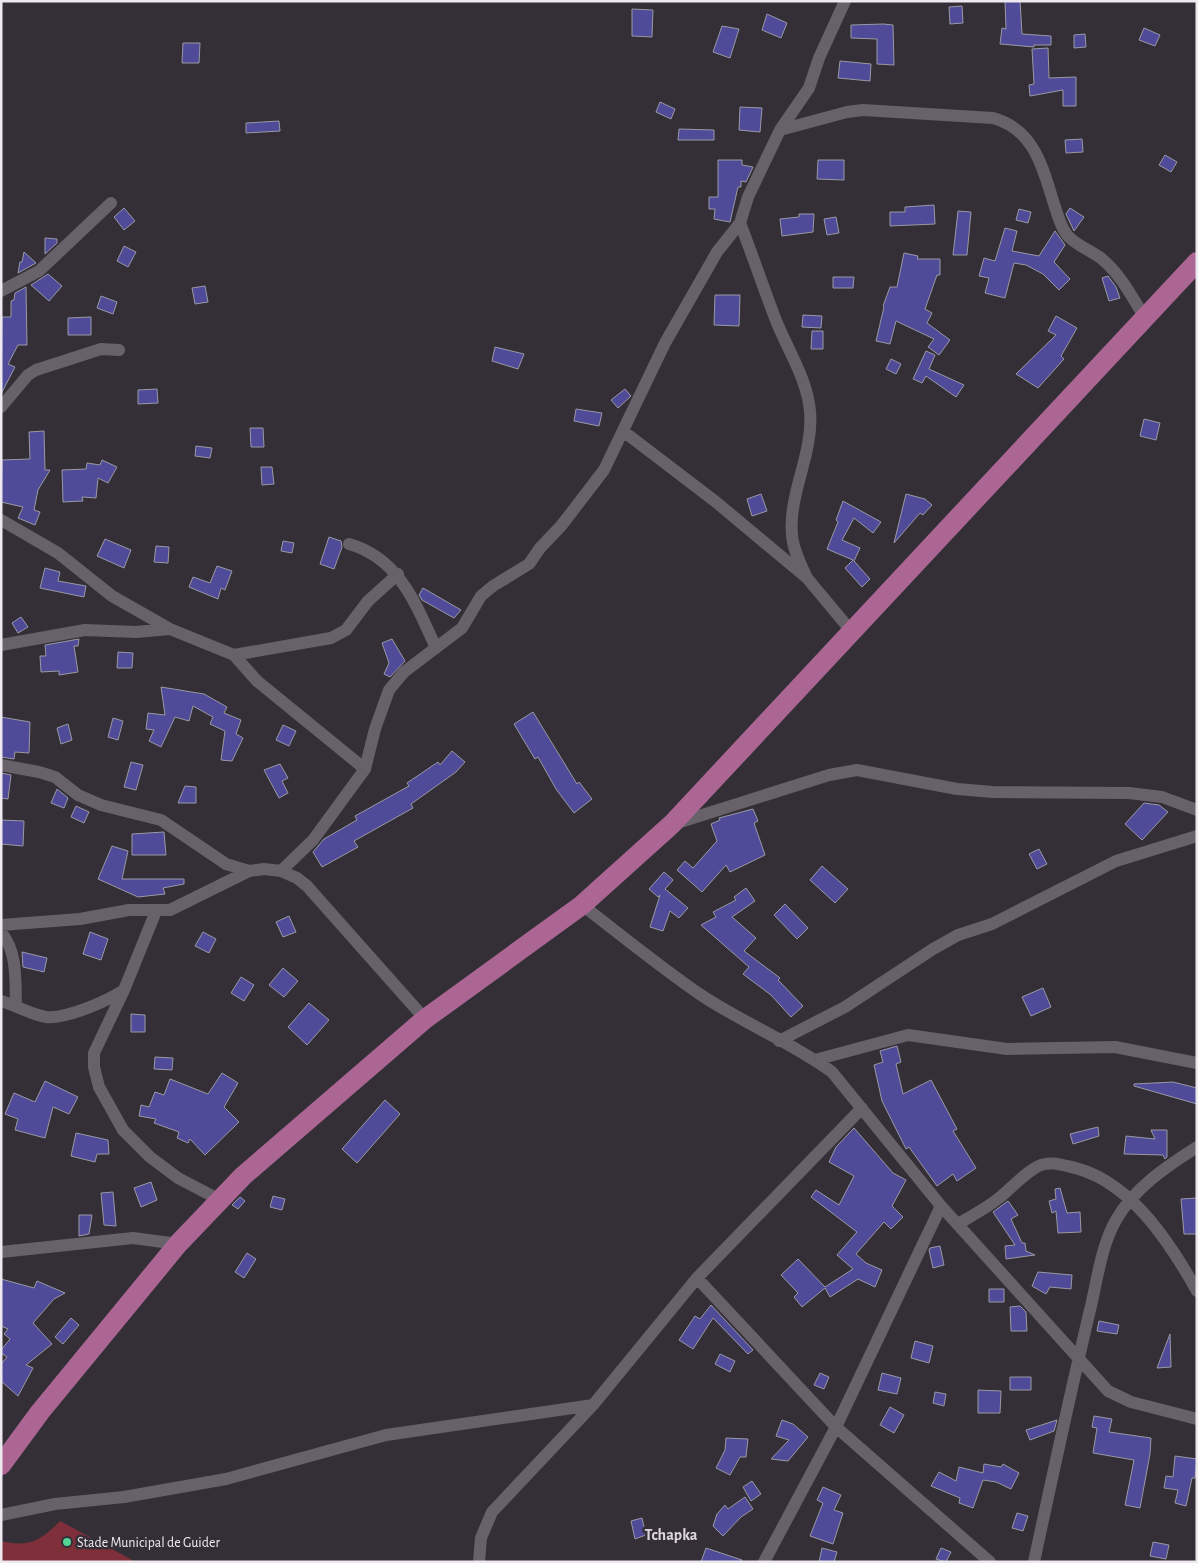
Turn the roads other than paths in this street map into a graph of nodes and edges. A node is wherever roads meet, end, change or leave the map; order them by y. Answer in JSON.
{"nodes":[{"id":1,"x":845,"y":1,"type":"edge"},
{"id":2,"x":780,"y":130,"type":"junction"},
{"id":3,"x":111,"y":203,"type":"dead end"},
{"id":4,"x":740,"y":223,"type":"junction"},
{"id":5,"x":1197,"y":262,"type":"edge"},
{"id":6,"x":1,"y":290,"type":"edge"},
{"id":7,"x":1145,"y":318,"type":"junction"},
{"id":8,"x":119,"y":350,"type":"dead end"},
{"id":9,"x":1,"y":407,"type":"edge"},
{"id":10,"x":623,"y":431,"type":"junction"},
{"id":11,"x":1,"y":520,"type":"edge"},
{"id":12,"x":349,"y":544,"type":"dead end"},
{"id":13,"x":398,"y":574,"type":"junction"},
{"id":14,"x":807,"y":578,"type":"junction"},
{"id":15,"x":170,"y":628,"type":"junction"},
{"id":16,"x":852,"y":632,"type":"junction"},
{"id":17,"x":1,"y":645,"type":"edge"},
{"id":18,"x":436,"y":648,"type":"junction"},
{"id":19,"x":234,"y":655,"type":"junction"},
{"id":20,"x":1,"y":765,"type":"edge"},
{"id":21,"x":365,"y":769,"type":"junction"},
{"id":22,"x":1197,"y":810,"type":"edge"},
{"id":23,"x":672,"y":824,"type":"junction"},
{"id":24,"x":1197,"y":836,"type":"edge"},
{"id":25,"x":249,"y":871,"type":"junction"},
{"id":26,"x":281,"y":871,"type":"junction"},
{"id":27,"x":582,"y":905,"type":"junction"},
{"id":28,"x":156,"y":911,"type":"junction"},
{"id":29,"x":1,"y":925,"type":"edge"},
{"id":30,"x":1,"y":932,"type":"edge"},
{"id":31,"x":124,"y":990,"type":"junction"},
{"id":32,"x":1,"y":1001,"type":"edge"},
{"id":33,"x":16,"y":1006,"type":"junction"},
{"id":34,"x":425,"y":1019,"type":"junction"},
{"id":35,"x":779,"y":1041,"type":"junction"},
{"id":36,"x":815,"y":1060,"type":"junction"},
{"id":37,"x":1197,"y":1063,"type":"edge"},
{"id":38,"x":862,"y":1108,"type":"junction"},
{"id":39,"x":1197,"y":1147,"type":"edge"},
{"id":40,"x":220,"y":1200,"type":"junction"},
{"id":41,"x":1130,"y":1200,"type":"junction"},
{"id":42,"x":941,"y":1206,"type":"junction"},
{"id":43,"x":958,"y":1224,"type":"junction"},
{"id":44,"x":178,"y":1244,"type":"junction"},
{"id":45,"x":1,"y":1252,"type":"edge"},
{"id":46,"x":697,"y":1278,"type":"junction"},
{"id":47,"x":1197,"y":1291,"type":"edge"},
{"id":48,"x":1079,"y":1357,"type":"junction"},
{"id":49,"x":592,"y":1405,"type":"junction"},
{"id":50,"x":1196,"y":1415,"type":"edge"},
{"id":51,"x":836,"y":1427,"type":"junction"},
{"id":52,"x":1,"y":1466,"type":"edge"},
{"id":53,"x":1,"y":1515,"type":"edge"},
{"id":54,"x":479,"y":1562,"type":"edge"},
{"id":55,"x":764,"y":1562,"type":"edge"},
{"id":56,"x":990,"y":1562,"type":"edge"},
{"id":57,"x":1034,"y":1562,"type":"edge"}],
"edges":[{"from":1,"to":2,"type":"street"},
{"from":2,"to":4,"type":"street"},
{"from":2,"to":7,"type":"street"},
{"from":3,"to":6,"type":"street"},
{"from":4,"to":10,"type":"street"},
{"from":4,"to":14,"type":"street"},
{"from":5,"to":7,"type":"main road"},
{"from":7,"to":16,"type":"main road"},
{"from":8,"to":9,"type":"street"},
{"from":10,"to":14,"type":"street"},
{"from":10,"to":18,"type":"street"},
{"from":11,"to":15,"type":"street"},
{"from":12,"to":13,"type":"street"},
{"from":13,"to":18,"type":"street"},
{"from":13,"to":19,"type":"street"},
{"from":14,"to":16,"type":"street"},
{"from":15,"to":17,"type":"street"},
{"from":15,"to":19,"type":"street"},
{"from":16,"to":23,"type":"main road"},
{"from":18,"to":21,"type":"street"},
{"from":19,"to":21,"type":"street"},
{"from":20,"to":25,"type":"street"},
{"from":21,"to":26,"type":"street"},
{"from":22,"to":23,"type":"street"},
{"from":23,"to":27,"type":"main road"},
{"from":24,"to":35,"type":"street"},
{"from":25,"to":26,"type":"street"},
{"from":25,"to":28,"type":"street"},
{"from":26,"to":34,"type":"street"},
{"from":27,"to":34,"type":"main road"},
{"from":27,"to":35,"type":"street"},
{"from":28,"to":29,"type":"street"},
{"from":28,"to":31,"type":"street"},
{"from":30,"to":33,"type":"street"},
{"from":31,"to":33,"type":"street"},
{"from":31,"to":40,"type":"street"},
{"from":32,"to":33,"type":"street"},
{"from":34,"to":40,"type":"main road"},
{"from":35,"to":36,"type":"street"},
{"from":36,"to":37,"type":"street"},
{"from":36,"to":38,"type":"street"},
{"from":38,"to":42,"type":"street"},
{"from":38,"to":46,"type":"street"},
{"from":39,"to":41,"type":"street"},
{"from":40,"to":44,"type":"main road"},
{"from":41,"to":43,"type":"street"},
{"from":41,"to":47,"type":"street"},
{"from":41,"to":48,"type":"street"},
{"from":42,"to":43,"type":"street"},
{"from":42,"to":51,"type":"street"},
{"from":43,"to":48,"type":"street"},
{"from":44,"to":45,"type":"street"},
{"from":44,"to":52,"type":"main road"},
{"from":46,"to":49,"type":"street"},
{"from":46,"to":51,"type":"street"},
{"from":48,"to":50,"type":"street"},
{"from":48,"to":57,"type":"street"},
{"from":49,"to":53,"type":"street"},
{"from":49,"to":54,"type":"street"},
{"from":51,"to":55,"type":"street"},
{"from":51,"to":56,"type":"street"}]}
